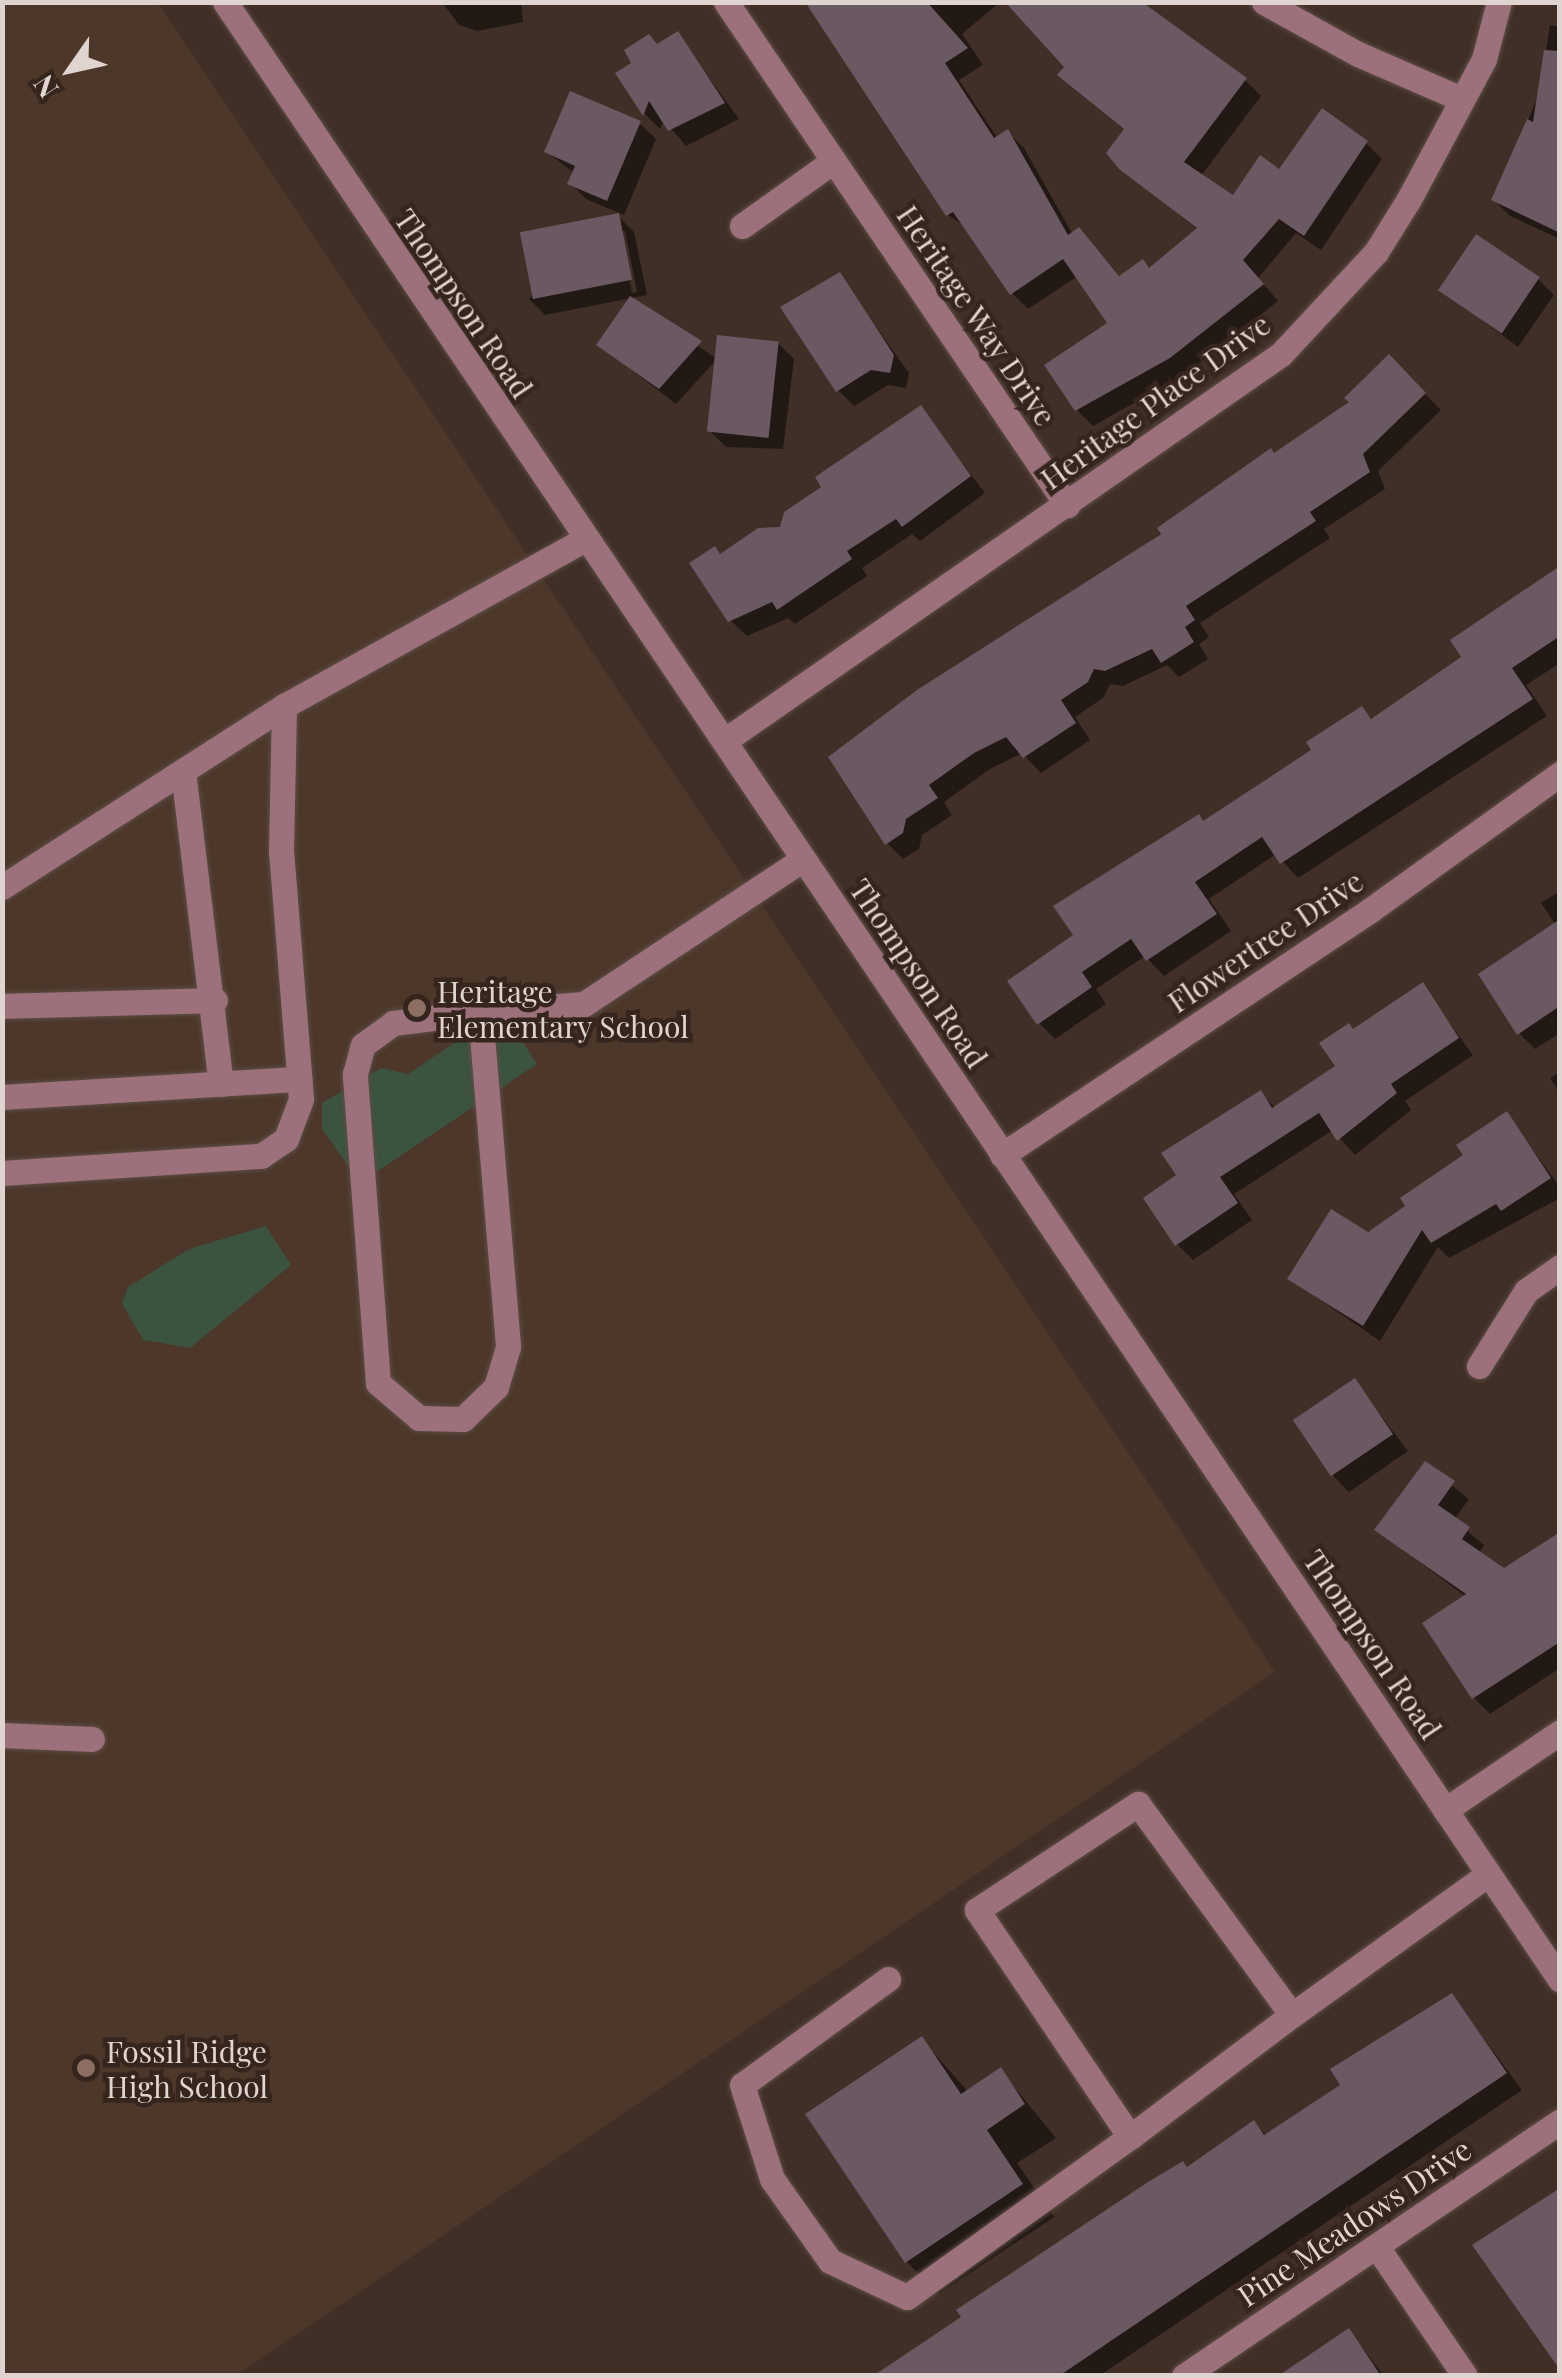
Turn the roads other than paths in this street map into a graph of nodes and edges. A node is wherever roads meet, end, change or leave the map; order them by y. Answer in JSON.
{"nodes":[{"id":1,"x":225,"y":2,"type":"edge"},
{"id":2,"x":726,"y":2,"type":"edge"},
{"id":3,"x":1264,"y":2,"type":"edge"},
{"id":4,"x":1499,"y":2,"type":"edge"},
{"id":5,"x":1458,"y":98,"type":"junction"},
{"id":6,"x":833,"y":161,"type":"junction"},
{"id":7,"x":742,"y":226,"type":"dead end"},
{"id":8,"x":1067,"y":505,"type":"junction"},
{"id":9,"x":584,"y":540,"type":"junction"},
{"id":10,"x":284,"y":706,"type":"junction"},
{"id":11,"x":724,"y":741,"type":"junction"},
{"id":12,"x":183,"y":771,"type":"junction"},
{"id":13,"x":1560,"y":774,"type":"edge"},
{"id":14,"x":803,"y":859,"type":"junction"},
{"id":15,"x":2,"y":886,"type":"edge"},
{"id":16,"x":215,"y":1000,"type":"junction"},
{"id":17,"x":2,"y":1006,"type":"edge"},
{"id":18,"x":480,"y":1012,"type":"junction"},
{"id":19,"x":299,"y":1079,"type":"junction"},
{"id":20,"x":220,"y":1084,"type":"junction"},
{"id":21,"x":2,"y":1098,"type":"edge"},
{"id":22,"x":1002,"y":1155,"type":"junction"},
{"id":23,"x":2,"y":1174,"type":"edge"},
{"id":24,"x":1560,"y":1267,"type":"edge"},
{"id":25,"x":1479,"y":1366,"type":"dead end"},
{"id":26,"x":1560,"y":1732,"type":"edge"},
{"id":27,"x":2,"y":1735,"type":"edge"},
{"id":28,"x":92,"y":1739,"type":"dead end"},
{"id":29,"x":1445,"y":1810,"type":"junction"},
{"id":30,"x":1488,"y":1874,"type":"junction"},
{"id":31,"x":888,"y":1980,"type":"dead end"},
{"id":32,"x":1560,"y":1980,"type":"edge"},
{"id":33,"x":1292,"y":2014,"type":"junction"},
{"id":34,"x":1560,"y":2121,"type":"edge"},
{"id":35,"x":1130,"y":2137,"type":"junction"},
{"id":36,"x":1377,"y":2246,"type":"junction"},
{"id":37,"x":1184,"y":2376,"type":"edge"},
{"id":38,"x":1466,"y":2376,"type":"edge"}],
"edges":[{"from":1,"to":9,"type":"street","name":"Thompson Road"},
{"from":2,"to":6,"type":"street","name":"Heritage Way Drive"},
{"from":3,"to":5,"type":"street"},
{"from":4,"to":5,"type":"street","name":"Heritage Place Drive"},
{"from":5,"to":8,"type":"street","name":"Heritage Place Drive"},
{"from":6,"to":7,"type":"street"},
{"from":6,"to":8,"type":"street","name":"Heritage Way Drive"},
{"from":8,"to":11,"type":"street","name":"Heritage Place Drive"},
{"from":9,"to":10,"type":"street"},
{"from":9,"to":11,"type":"street","name":"Thompson Road"},
{"from":10,"to":12,"type":"street"},
{"from":10,"to":19,"type":"street"},
{"from":11,"to":14,"type":"street","name":"Thompson Road"},
{"from":12,"to":15,"type":"street"},
{"from":12,"to":16,"type":"street"},
{"from":13,"to":22,"type":"street","name":"Flowertree Drive"},
{"from":14,"to":18,"type":"street"},
{"from":14,"to":22,"type":"street","name":"Thompson Road"},
{"from":16,"to":17,"type":"street"},
{"from":16,"to":20,"type":"street"},
{"from":18,"to":18,"type":"street"},
{"from":19,"to":20,"type":"street"},
{"from":19,"to":23,"type":"street"},
{"from":20,"to":21,"type":"street"},
{"from":22,"to":29,"type":"street","name":"Thompson Road"},
{"from":24,"to":25,"type":"street"},
{"from":26,"to":29,"type":"street"},
{"from":27,"to":28,"type":"street"},
{"from":29,"to":30,"type":"street","name":"Thompson Road"},
{"from":30,"to":32,"type":"street","name":"Thompson Road"},
{"from":30,"to":33,"type":"street"},
{"from":31,"to":35,"type":"street"},
{"from":33,"to":35,"type":"street"},
{"from":33,"to":35,"type":"street"},
{"from":34,"to":36,"type":"street","name":"Pine Meadows Drive"},
{"from":36,"to":37,"type":"street","name":"Pine Meadows Drive"},
{"from":36,"to":38,"type":"street"}]}
